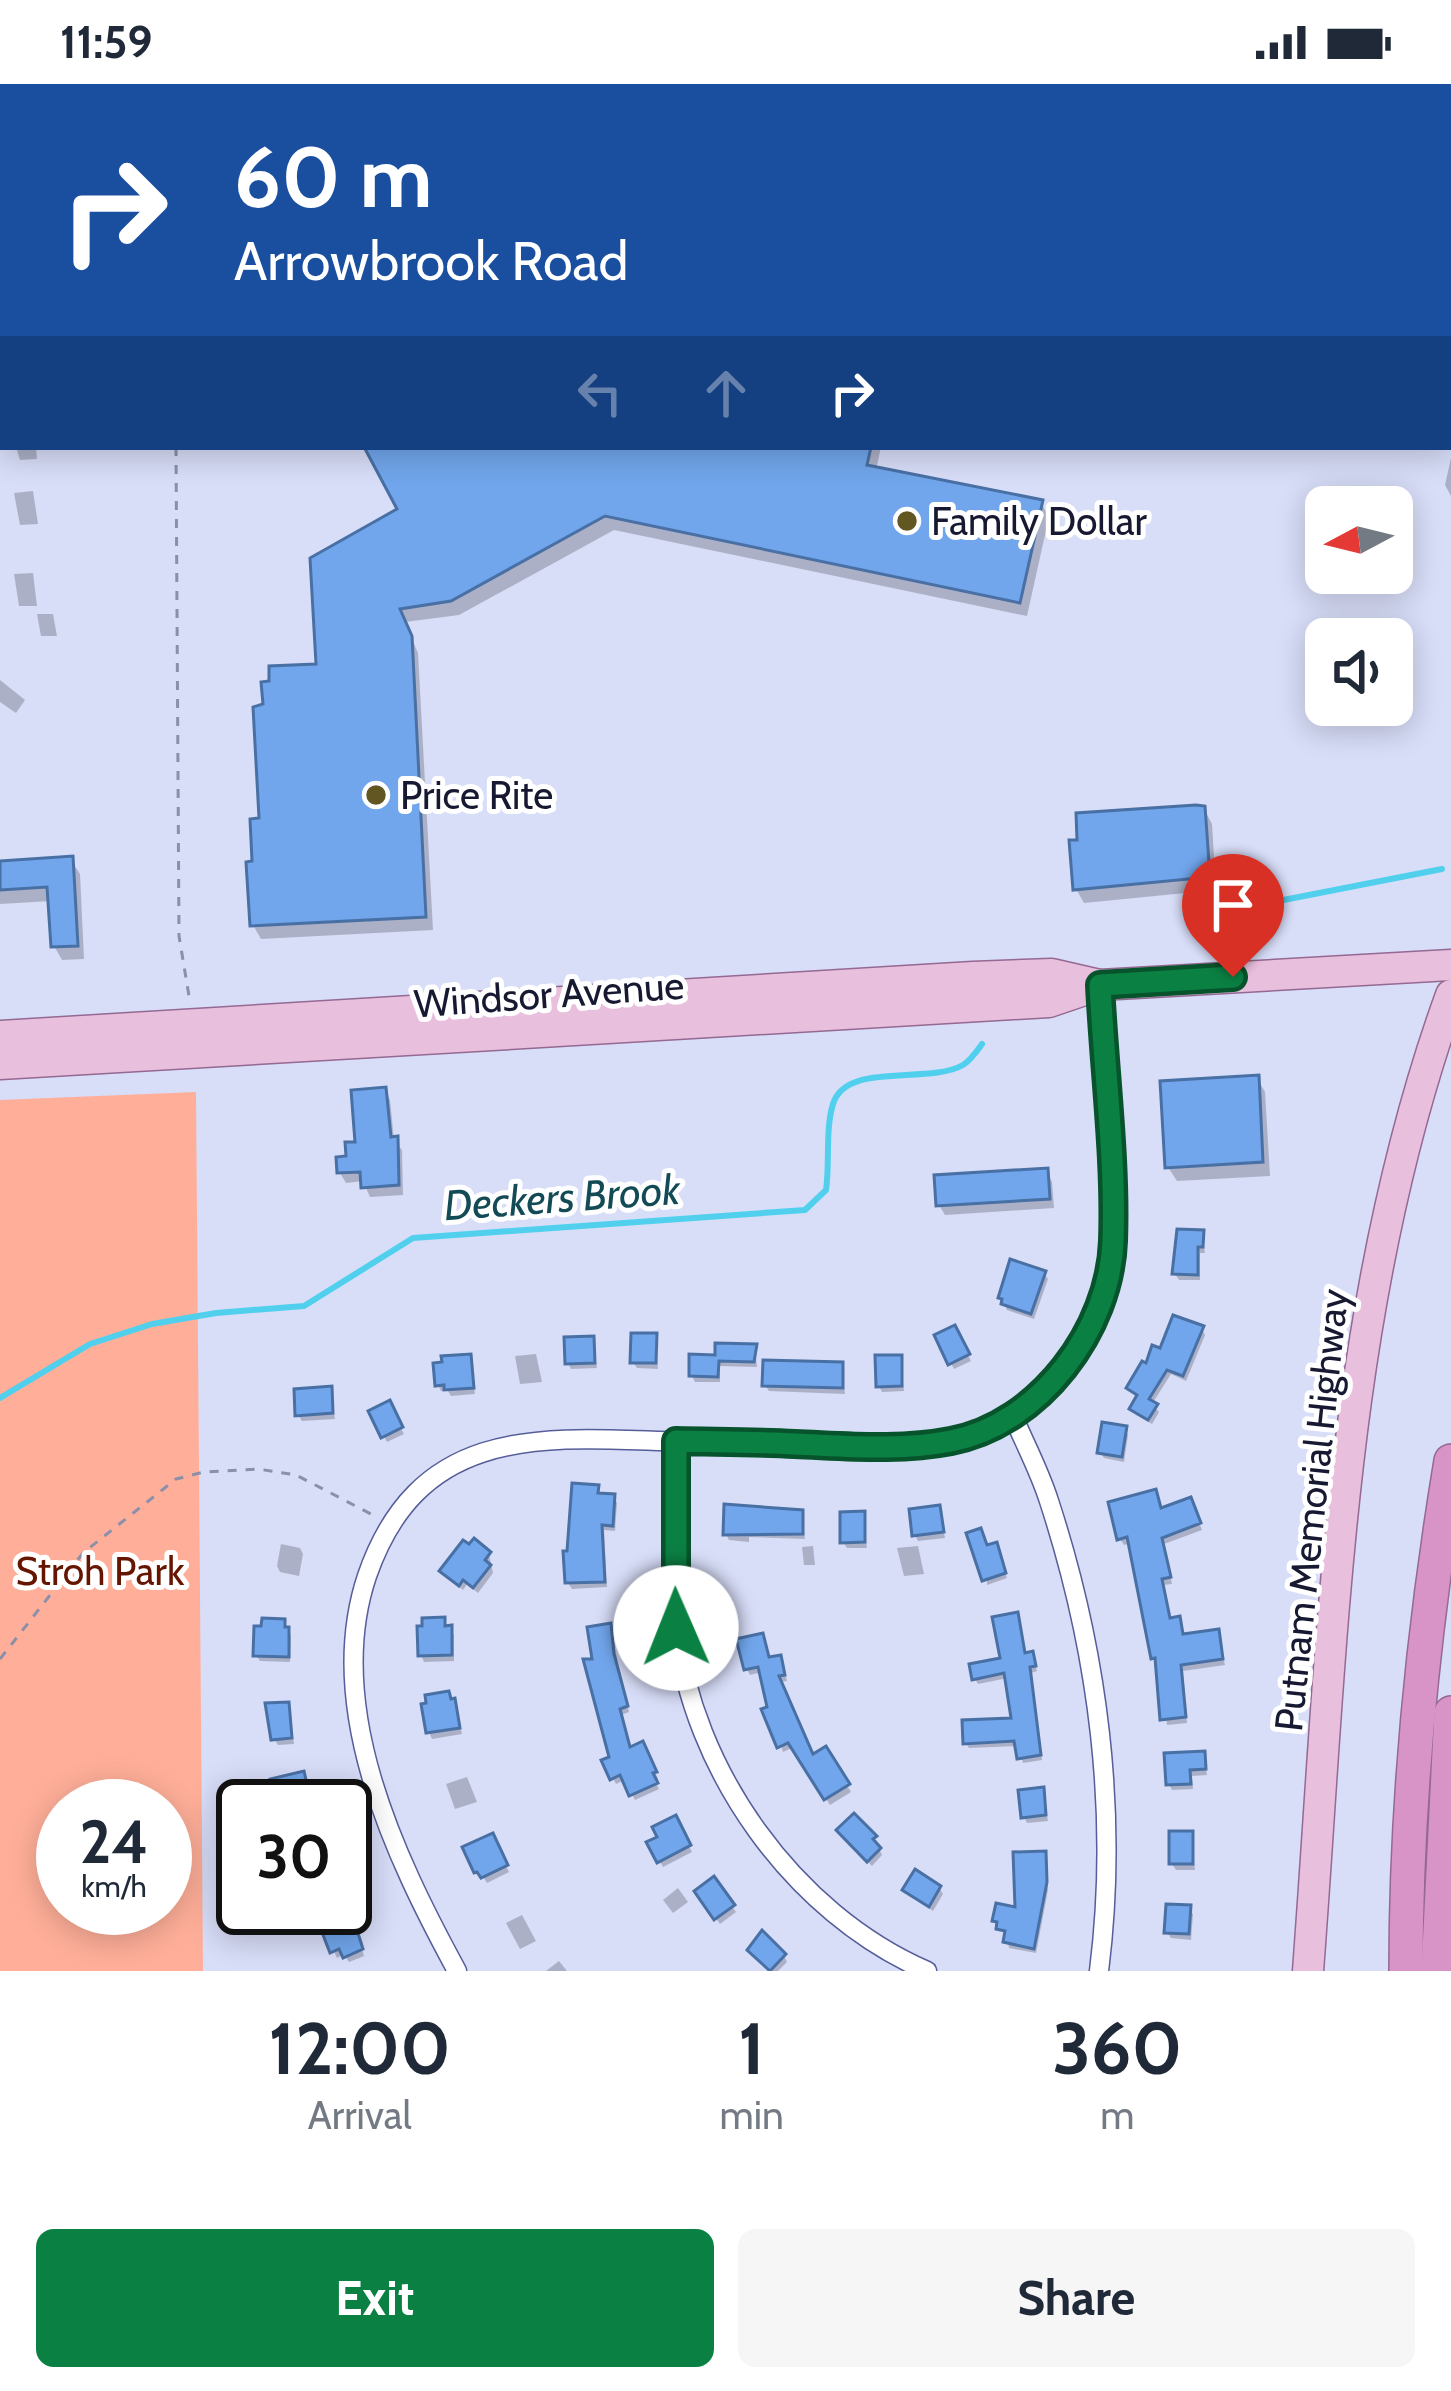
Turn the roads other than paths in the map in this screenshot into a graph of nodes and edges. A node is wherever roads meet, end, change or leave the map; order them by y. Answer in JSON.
{"nodes":[{"id":1,"x":1451,"y":965,"type":"edge"},
{"id":2,"x":1100,"y":985,"type":"junction"},
{"id":3,"x":1451,"y":994,"type":"edge"},
{"id":4,"x":440,"y":1025,"type":"junction"},
{"id":5,"x":0,"y":1036,"type":"edge"},
{"id":6,"x":0,"y":1064,"type":"edge"},
{"id":7,"x":1013,"y":1416,"type":"junction"},
{"id":8,"x":676,"y":1441,"type":"junction"},
{"id":9,"x":1451,"y":1461,"type":"edge"},
{"id":10,"x":1451,"y":1713,"type":"edge"},
{"id":11,"x":1423,"y":1922,"type":"junction"},
{"id":12,"x":457,"y":1971,"type":"edge"},
{"id":13,"x":927,"y":1971,"type":"edge"},
{"id":14,"x":1099,"y":1971,"type":"edge"},
{"id":15,"x":1308,"y":1971,"type":"edge"},
{"id":16,"x":1404,"y":1971,"type":"edge"},
{"id":17,"x":1442,"y":1971,"type":"edge"}],
"edges":[{"from":1,"to":2,"type":"main road","name":"Windsor Avenue"},
{"from":2,"to":4,"type":"main road","name":"Windsor Avenue"},
{"from":2,"to":7,"type":"street"},
{"from":3,"to":15,"type":"main road","name":"Putnam Memorial Highway"},
{"from":4,"to":5,"type":"main road","name":"Windsor Avenue"},
{"from":4,"to":6,"type":"main road","name":"Windsor Avenue"},
{"from":7,"to":8,"type":"street"},
{"from":7,"to":14,"type":"street"},
{"from":8,"to":12,"type":"street"},
{"from":8,"to":13,"type":"street"},
{"from":9,"to":11,"type":"highway"},
{"from":10,"to":11,"type":"highway"},
{"from":11,"to":16,"type":"highway"},
{"from":11,"to":17,"type":"highway"}]}
